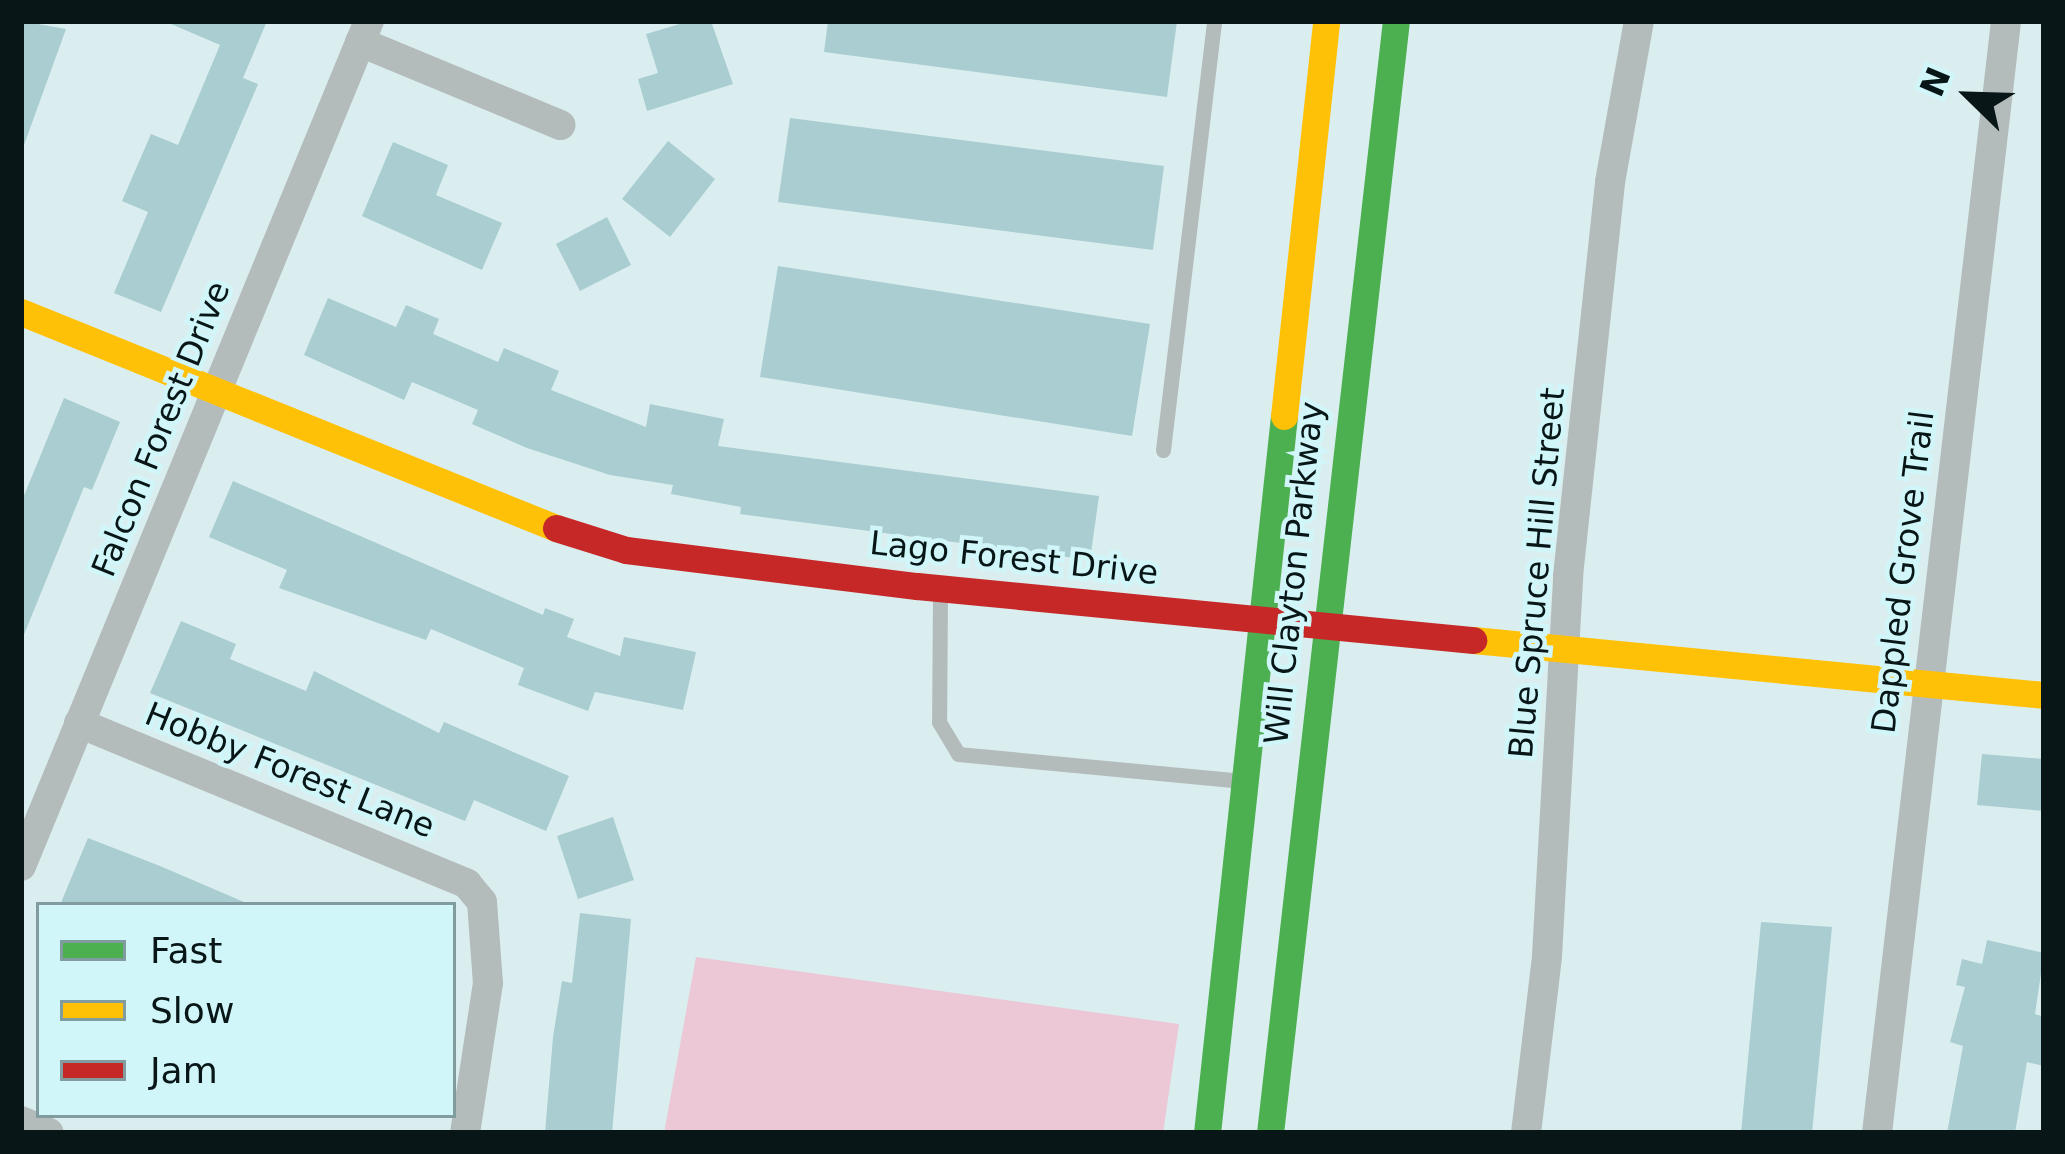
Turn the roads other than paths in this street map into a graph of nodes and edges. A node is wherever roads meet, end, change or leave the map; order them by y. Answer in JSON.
{"nodes":[{"id":1,"x":1214,"y":21,"type":"edge"},
{"id":2,"x":1326,"y":21,"type":"edge"},
{"id":3,"x":1396,"y":21,"type":"edge"},
{"id":4,"x":1639,"y":21,"type":"edge"},
{"id":5,"x":2006,"y":21,"type":"edge"},
{"id":6,"x":365,"y":32,"type":"edge"},
{"id":7,"x":560,"y":125,"type":"dead end"},
{"id":8,"x":1347,"y":127,"type":"junction"},
{"id":9,"x":21,"y":312,"type":"edge"},
{"id":10,"x":216,"y":392,"type":"junction"},
{"id":11,"x":1163,"y":450,"type":"dead end"},
{"id":12,"x":940,"y":588,"type":"junction"},
{"id":13,"x":1260,"y":618,"type":"junction"},
{"id":14,"x":1324,"y":625,"type":"junction"},
{"id":15,"x":1564,"y":646,"type":"junction"},
{"id":16,"x":1925,"y":682,"type":"junction"},
{"id":17,"x":2044,"y":695,"type":"edge"},
{"id":18,"x":79,"y":723,"type":"junction"},
{"id":19,"x":1244,"y":781,"type":"junction"},
{"id":20,"x":21,"y":866,"type":"edge"},
{"id":21,"x":21,"y":1121,"type":"edge"},
{"id":22,"x":49,"y":1133,"type":"edge"},
{"id":23,"x":466,"y":1133,"type":"edge"},
{"id":24,"x":1207,"y":1133,"type":"edge"},
{"id":25,"x":1270,"y":1133,"type":"edge"},
{"id":26,"x":1526,"y":1133,"type":"edge"},
{"id":27,"x":1877,"y":1133,"type":"edge"}],
"edges":[{"from":1,"to":11,"type":"lane"},
{"from":2,"to":8,"type":"main road","name":"Will Clayton Parkway"},
{"from":3,"to":8,"type":"main road","name":"Will Clayton Parkway"},
{"from":4,"to":15,"type":"street","name":"Blue Spruce Hill Street"},
{"from":5,"to":16,"type":"street","name":"Dappled Grove Trail"},
{"from":6,"to":7,"type":"street"},
{"from":6,"to":10,"type":"street","name":"Falcon Forest Drive"},
{"from":8,"to":13,"type":"main road","name":"Will Clayton Parkway"},
{"from":8,"to":14,"type":"main road","name":"Will Clayton Parkway"},
{"from":9,"to":10,"type":"main road","name":"Lago Forest Drive"},
{"from":10,"to":12,"type":"main road","name":"Lago Forest Drive"},
{"from":10,"to":18,"type":"street","name":"Falcon Forest Drive"},
{"from":12,"to":13,"type":"main road","name":"Lago Forest Drive"},
{"from":12,"to":19,"type":"lane"},
{"from":13,"to":14,"type":"main road","name":"Lago Forest Drive"},
{"from":13,"to":19,"type":"main road","name":"Will Clayton Parkway"},
{"from":14,"to":15,"type":"main road","name":"Lago Forest Drive"},
{"from":14,"to":25,"type":"main road","name":"Will Clayton Parkway"},
{"from":15,"to":16,"type":"main road","name":"Lago Forest Drive"},
{"from":15,"to":26,"type":"street","name":"Blue Spruce Hill Street"},
{"from":16,"to":17,"type":"main road","name":"Lago Forest Drive"},
{"from":16,"to":27,"type":"street","name":"Dappled Grove Trail"},
{"from":18,"to":20,"type":"street","name":"Falcon Forest Drive"},
{"from":18,"to":23,"type":"street","name":"Hobby Forest Lane"},
{"from":19,"to":24,"type":"main road","name":"Will Clayton Parkway"},
{"from":21,"to":22,"type":"street"}]}
